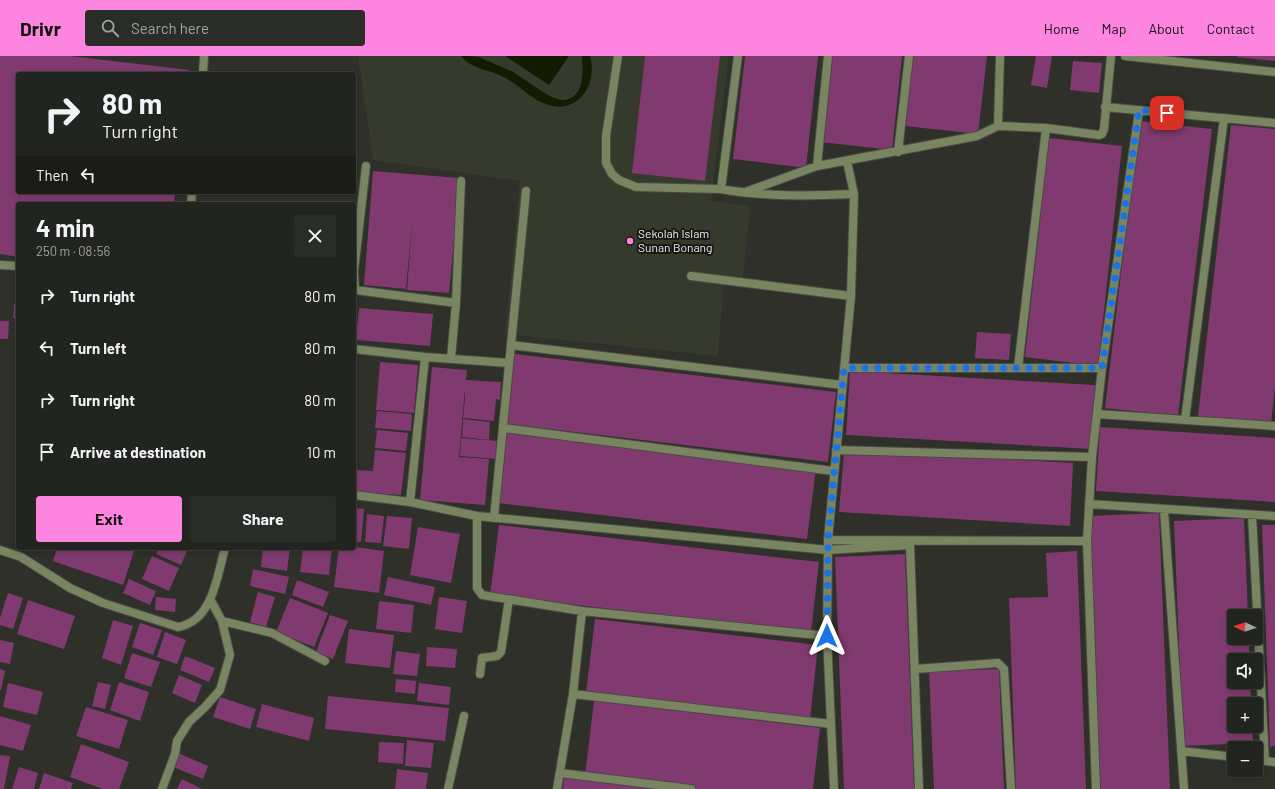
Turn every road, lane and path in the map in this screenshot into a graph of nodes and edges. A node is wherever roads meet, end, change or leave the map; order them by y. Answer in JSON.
{"nodes":[{"id":1,"x":204,"y":56,"type":"edge"},
{"id":2,"x":618,"y":56,"type":"edge"},
{"id":3,"x":738,"y":56,"type":"edge"},
{"id":4,"x":828,"y":56,"type":"edge"},
{"id":5,"x":909,"y":56,"type":"edge"},
{"id":6,"x":1000,"y":56,"type":"edge"},
{"id":7,"x":1111,"y":56,"type":"edge"},
{"id":8,"x":1125,"y":56,"type":"edge"},
{"id":9,"x":203,"y":72,"type":"edge"},
{"id":10,"x":1275,"y":72,"type":"edge"},
{"id":11,"x":1106,"y":107,"type":"junction"},
{"id":12,"x":1139,"y":110,"type":"junction"},
{"id":13,"x":1224,"y":118,"type":"junction"},
{"id":14,"x":1275,"y":123,"type":"edge"},
{"id":15,"x":998,"y":126,"type":"junction"},
{"id":16,"x":1046,"y":128,"type":"junction"},
{"id":17,"x":898,"y":152,"type":"junction"},
{"id":18,"x":847,"y":161,"type":"junction"},
{"id":19,"x":366,"y":166,"type":"dead end"},
{"id":20,"x":817,"y":166,"type":"junction"},
{"id":21,"x":461,"y":181,"type":"dead end"},
{"id":22,"x":721,"y":189,"type":"junction"},
{"id":23,"x":526,"y":190,"type":"dead end"},
{"id":24,"x":744,"y":193,"type":"junction"},
{"id":25,"x":854,"y":194,"type":"junction"},
{"id":26,"x":356,"y":254,"type":"edge"},
{"id":27,"x":0,"y":265,"type":"edge"},
{"id":28,"x":16,"y":266,"type":"edge"},
{"id":29,"x":691,"y":276,"type":"dead end"},
{"id":30,"x":356,"y":290,"type":"edge"},
{"id":31,"x":851,"y":296,"type":"junction"},
{"id":32,"x":456,"y":304,"type":"junction"},
{"id":33,"x":511,"y":345,"type":"junction"},
{"id":34,"x":356,"y":348,"type":"edge"},
{"id":35,"x":424,"y":357,"type":"junction"},
{"id":36,"x":451,"y":358,"type":"junction"},
{"id":37,"x":509,"y":363,"type":"junction"},
{"id":38,"x":844,"y":368,"type":"junction"},
{"id":39,"x":1018,"y":368,"type":"junction"},
{"id":40,"x":1102,"y":368,"type":"junction"},
{"id":41,"x":842,"y":384,"type":"junction"},
{"id":42,"x":1097,"y":414,"type":"junction"},
{"id":43,"x":1185,"y":420,"type":"junction"},
{"id":44,"x":1275,"y":426,"type":"edge"},
{"id":45,"x":504,"y":428,"type":"junction"},
{"id":46,"x":836,"y":450,"type":"junction"},
{"id":47,"x":1092,"y":457,"type":"junction"},
{"id":48,"x":833,"y":471,"type":"junction"},
{"id":49,"x":356,"y":495,"type":"edge"},
{"id":50,"x":410,"y":502,"type":"junction"},
{"id":51,"x":1089,"y":504,"type":"junction"},
{"id":52,"x":1164,"y":510,"type":"junction"},
{"id":53,"x":1252,"y":515,"type":"junction"},
{"id":54,"x":477,"y":516,"type":"junction"},
{"id":55,"x":1275,"y":516,"type":"edge"},
{"id":56,"x":494,"y":518,"type":"junction"},
{"id":57,"x":828,"y":540,"type":"junction"},
{"id":58,"x":1087,"y":541,"type":"junction"},
{"id":59,"x":0,"y":550,"type":"edge"},
{"id":60,"x":223,"y":550,"type":"edge"},
{"id":61,"x":828,"y":550,"type":"junction"},
{"id":62,"x":210,"y":598,"type":"junction"},
{"id":63,"x":509,"y":599,"type":"junction"},
{"id":64,"x":582,"y":612,"type":"junction"},
{"id":65,"x":222,"y":622,"type":"junction"},
{"id":66,"x":827,"y":636,"type":"junction"},
{"id":67,"x":325,"y":661,"type":"dead end"},
{"id":68,"x":916,"y":669,"type":"junction"},
{"id":69,"x":480,"y":674,"type":"dead end"},
{"id":70,"x":573,"y":694,"type":"junction"},
{"id":71,"x":464,"y":716,"type":"dead end"},
{"id":72,"x":831,"y":724,"type":"junction"},
{"id":73,"x":1181,"y":751,"type":"junction"},
{"id":74,"x":1227,"y":756,"type":"edge"},
{"id":75,"x":1265,"y":761,"type":"joint"},
{"id":76,"x":1275,"y":762,"type":"edge"},
{"id":77,"x":560,"y":773,"type":"junction"},
{"id":78,"x":162,"y":789,"type":"edge"},
{"id":79,"x":448,"y":789,"type":"edge"},
{"id":80,"x":557,"y":789,"type":"edge"},
{"id":81,"x":691,"y":789,"type":"edge"},
{"id":82,"x":834,"y":789,"type":"edge"},
{"id":83,"x":919,"y":789,"type":"edge"},
{"id":84,"x":1011,"y":789,"type":"edge"},
{"id":85,"x":1096,"y":789,"type":"edge"},
{"id":86,"x":1184,"y":789,"type":"edge"}],
"edges":[{"from":1,"to":9,"type":"street"},
{"from":2,"to":22,"type":"street"},
{"from":3,"to":22,"type":"street"},
{"from":4,"to":20,"type":"street"},
{"from":5,"to":17,"type":"street"},
{"from":6,"to":15,"type":"street"},
{"from":7,"to":11,"type":"street"},
{"from":8,"to":10,"type":"street"},
{"from":11,"to":12,"type":"street"},
{"from":11,"to":16,"type":"street"},
{"from":12,"to":13,"type":"street"},
{"from":12,"to":40,"type":"street"},
{"from":13,"to":14,"type":"street"},
{"from":13,"to":43,"type":"street"},
{"from":15,"to":16,"type":"street"},
{"from":15,"to":17,"type":"street"},
{"from":16,"to":39,"type":"street"},
{"from":17,"to":18,"type":"street"},
{"from":18,"to":20,"type":"street"},
{"from":18,"to":25,"type":"street"},
{"from":19,"to":26,"type":"street"},
{"from":20,"to":24,"type":"street"},
{"from":21,"to":32,"type":"street"},
{"from":22,"to":24,"type":"street"},
{"from":23,"to":33,"type":"street"},
{"from":24,"to":25,"type":"street"},
{"from":25,"to":31,"type":"street"},
{"from":27,"to":28,"type":"street"},
{"from":29,"to":31,"type":"street"},
{"from":30,"to":32,"type":"street"},
{"from":31,"to":38,"type":"street"},
{"from":32,"to":36,"type":"street"},
{"from":33,"to":37,"type":"street"},
{"from":33,"to":41,"type":"street"},
{"from":34,"to":35,"type":"street"},
{"from":35,"to":36,"type":"street"},
{"from":35,"to":50,"type":"street"},
{"from":36,"to":37,"type":"street"},
{"from":37,"to":45,"type":"street"},
{"from":38,"to":39,"type":"street"},
{"from":38,"to":41,"type":"street"},
{"from":39,"to":40,"type":"street"},
{"from":40,"to":42,"type":"street"},
{"from":41,"to":46,"type":"street"},
{"from":42,"to":43,"type":"street"},
{"from":42,"to":47,"type":"street"},
{"from":43,"to":44,"type":"street"},
{"from":45,"to":48,"type":"street"},
{"from":45,"to":56,"type":"street"},
{"from":46,"to":47,"type":"street"},
{"from":46,"to":48,"type":"street"},
{"from":47,"to":51,"type":"street"},
{"from":48,"to":57,"type":"street"},
{"from":49,"to":50,"type":"street"},
{"from":50,"to":54,"type":"street"},
{"from":51,"to":52,"type":"street"},
{"from":51,"to":58,"type":"street"},
{"from":52,"to":53,"type":"street"},
{"from":52,"to":73,"type":"street"},
{"from":53,"to":55,"type":"street"},
{"from":53,"to":75,"type":"street"},
{"from":54,"to":56,"type":"street"},
{"from":54,"to":63,"type":"street"},
{"from":56,"to":61,"type":"street"},
{"from":57,"to":58,"type":"street"},
{"from":57,"to":61,"type":"street"},
{"from":58,"to":85,"type":"street"},
{"from":59,"to":62,"type":"street"},
{"from":60,"to":62,"type":"street"},
{"from":61,"to":66,"type":"street"},
{"from":61,"to":68,"type":"street"},
{"from":62,"to":65,"type":"street"},
{"from":63,"to":64,"type":"street"},
{"from":63,"to":69,"type":"street"},
{"from":64,"to":66,"type":"street"},
{"from":64,"to":70,"type":"street"},
{"from":65,"to":67,"type":"street"},
{"from":65,"to":78,"type":"street"},
{"from":66,"to":72,"type":"street"},
{"from":68,"to":83,"type":"street"},
{"from":68,"to":84,"type":"street"},
{"from":70,"to":72,"type":"street"},
{"from":70,"to":77,"type":"street"},
{"from":71,"to":79,"type":"street"},
{"from":72,"to":82,"type":"street"},
{"from":73,"to":74,"type":"street"},
{"from":73,"to":86,"type":"street"},
{"from":75,"to":76,"type":"street"},
{"from":77,"to":80,"type":"street"},
{"from":77,"to":81,"type":"street"}]}
